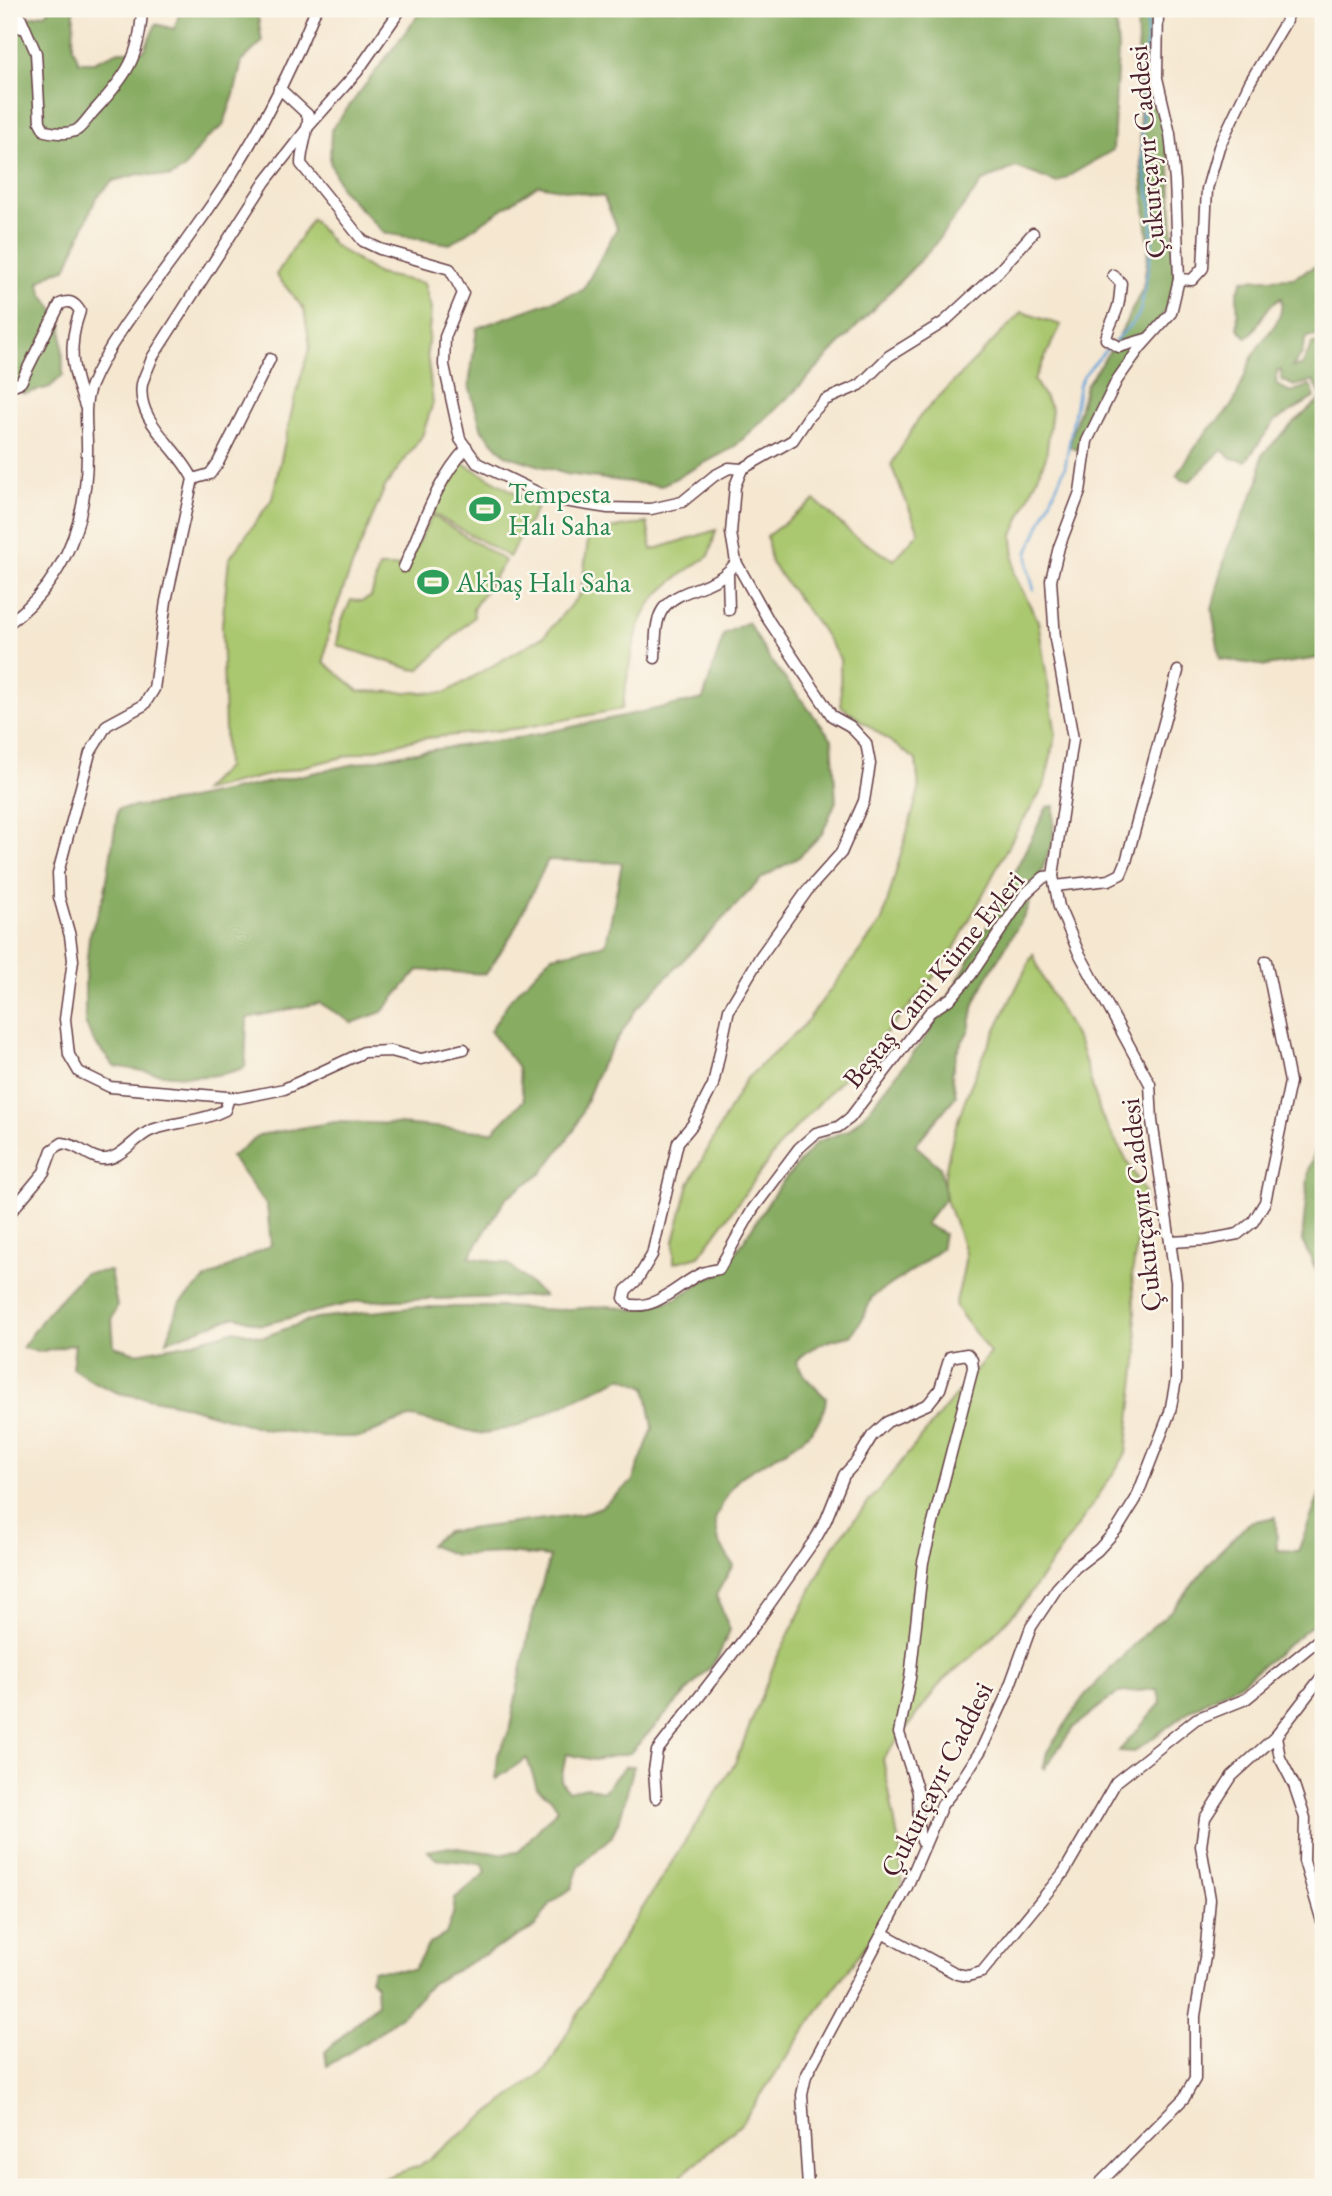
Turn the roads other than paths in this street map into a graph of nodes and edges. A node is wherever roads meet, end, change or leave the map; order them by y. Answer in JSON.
{"nodes":[{"id":1,"x":17,"y":9,"type":"edge"},
{"id":2,"x":142,"y":9,"type":"edge"},
{"id":3,"x":316,"y":9,"type":"edge"},
{"id":4,"x":401,"y":9,"type":"edge"},
{"id":5,"x":1158,"y":9,"type":"edge"},
{"id":6,"x":1287,"y":9,"type":"edge"},
{"id":7,"x":9,"y":13,"type":"edge"},
{"id":8,"x":30,"y":39,"type":"junction"},
{"id":9,"x":279,"y":88,"type":"junction"},
{"id":10,"x":309,"y":126,"type":"junction"},
{"id":11,"x":1033,"y":233,"type":"dead end"},
{"id":12,"x":1113,"y":275,"type":"dead end"},
{"id":13,"x":1179,"y":279,"type":"junction"},
{"id":14,"x":1149,"y":338,"type":"junction"},
{"id":15,"x":270,"y":359,"type":"dead end"},
{"id":16,"x":9,"y":387,"type":"edge"},
{"id":17,"x":86,"y":408,"type":"junction"},
{"id":18,"x":467,"y":448,"type":"junction"},
{"id":19,"x":742,"y":469,"type":"junction"},
{"id":20,"x":193,"y":479,"type":"junction"},
{"id":21,"x":736,"y":562,"type":"junction"},
{"id":22,"x":404,"y":567,"type":"dead end"},
{"id":23,"x":728,"y":575,"type":"junction"},
{"id":24,"x":729,"y":610,"type":"dead end"},
{"id":25,"x":9,"y":623,"type":"edge"},
{"id":26,"x":655,"y":658,"type":"dead end"},
{"id":27,"x":1178,"y":671,"type":"dead end"},
{"id":28,"x":1054,"y":881,"type":"junction"},
{"id":29,"x":1266,"y":961,"type":"dead end"},
{"id":30,"x":464,"y":1049,"type":"dead end"},
{"id":31,"x":229,"y":1098,"type":"junction"},
{"id":32,"x":9,"y":1214,"type":"edge"},
{"id":33,"x":1171,"y":1242,"type":"junction"},
{"id":34,"x":1323,"y":1636,"type":"edge"},
{"id":35,"x":1323,"y":1675,"type":"edge"},
{"id":36,"x":1276,"y":1736,"type":"junction"},
{"id":37,"x":656,"y":1798,"type":"dead end"},
{"id":38,"x":923,"y":1844,"type":"junction"},
{"id":39,"x":1323,"y":1925,"type":"edge"},
{"id":40,"x":882,"y":1933,"type":"junction"},
{"id":41,"x":808,"y":2187,"type":"edge"},
{"id":42,"x":1096,"y":2187,"type":"edge"}],
"edges":[{"from":1,"to":8,"type":"street"},
{"from":2,"to":8,"type":"street"},
{"from":3,"to":9,"type":"street"},
{"from":4,"to":10,"type":"street"},
{"from":5,"to":13,"type":"street","name":"Çukurçayır Caddesi"},
{"from":6,"to":13,"type":"street"},
{"from":7,"to":8,"type":"street"},
{"from":9,"to":10,"type":"street"},
{"from":9,"to":17,"type":"street"},
{"from":10,"to":18,"type":"street"},
{"from":10,"to":20,"type":"street"},
{"from":11,"to":19,"type":"street"},
{"from":12,"to":14,"type":"street"},
{"from":13,"to":14,"type":"street","name":"Çukurçayır Caddesi"},
{"from":14,"to":28,"type":"street","name":"Çukurçayır Caddesi"},
{"from":15,"to":20,"type":"street"},
{"from":16,"to":17,"type":"street"},
{"from":17,"to":25,"type":"street"},
{"from":18,"to":19,"type":"street"},
{"from":18,"to":22,"type":"street"},
{"from":19,"to":21,"type":"street","name":"Beştaş Cami Küme Evleri"},
{"from":20,"to":31,"type":"street"},
{"from":21,"to":23,"type":"street"},
{"from":21,"to":28,"type":"street","name":"Beştaş Cami Küme Evleri"},
{"from":23,"to":24,"type":"street"},
{"from":23,"to":26,"type":"street"},
{"from":27,"to":28,"type":"street"},
{"from":28,"to":33,"type":"street","name":"Çukurçayır Caddesi"},
{"from":29,"to":33,"type":"street"},
{"from":30,"to":31,"type":"street"},
{"from":31,"to":32,"type":"street"},
{"from":33,"to":38,"type":"street","name":"Çukurçayır Caddesi"},
{"from":34,"to":40,"type":"street"},
{"from":35,"to":36,"type":"street"},
{"from":36,"to":39,"type":"street"},
{"from":36,"to":42,"type":"street"},
{"from":37,"to":38,"type":"street"},
{"from":38,"to":40,"type":"street","name":"Çukurçayır Caddesi"},
{"from":40,"to":41,"type":"street","name":"Çukurçayır Caddesi"}]}
